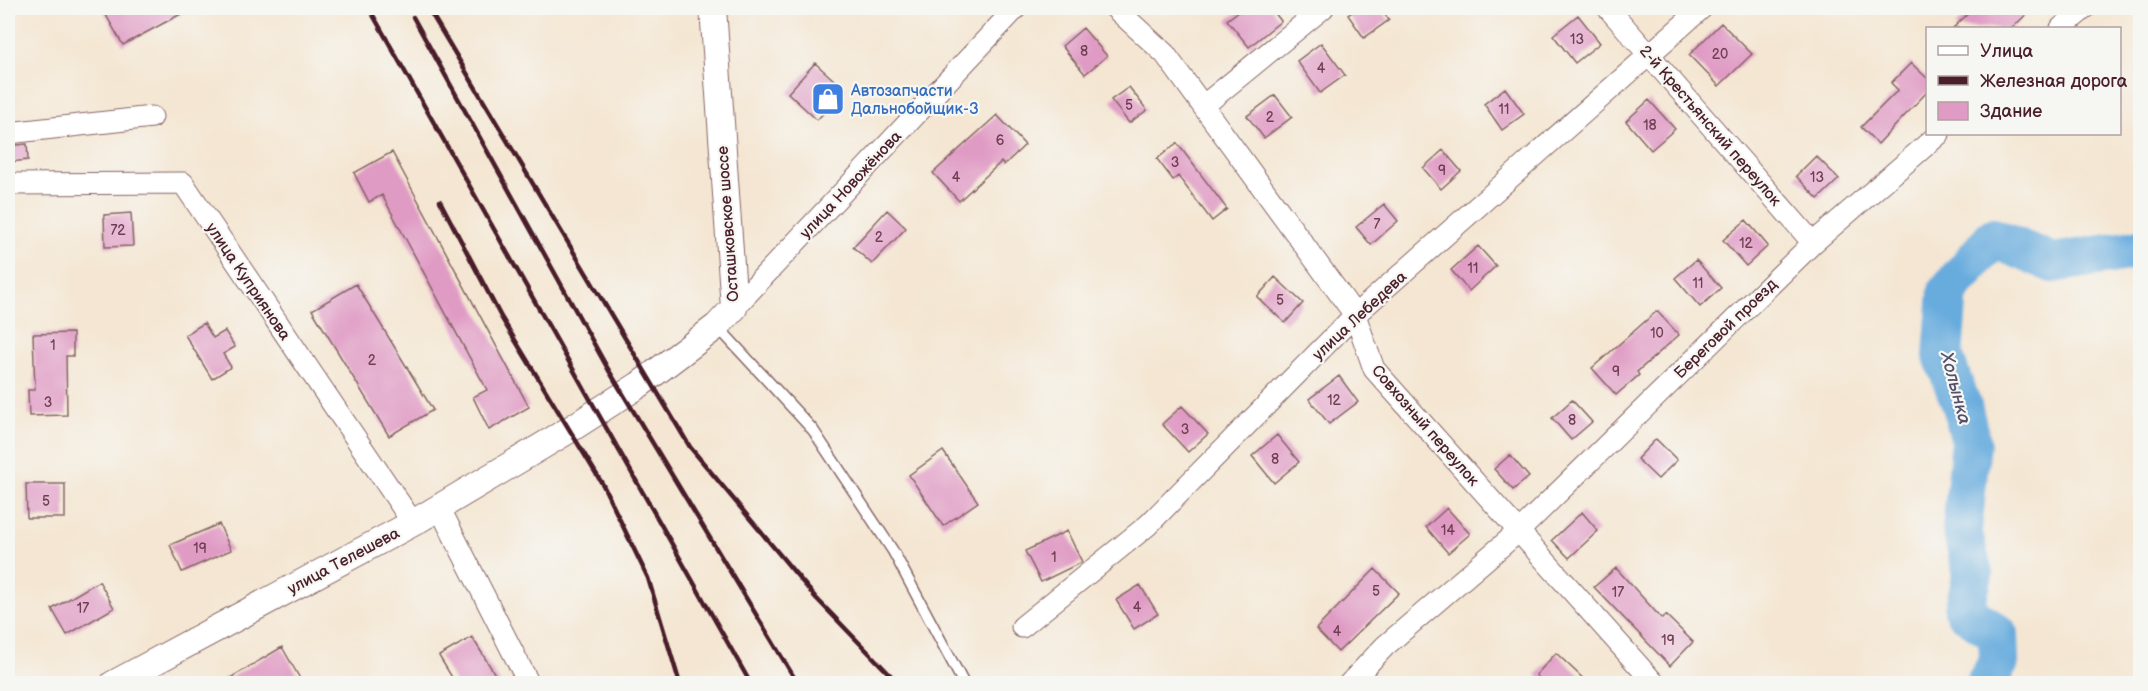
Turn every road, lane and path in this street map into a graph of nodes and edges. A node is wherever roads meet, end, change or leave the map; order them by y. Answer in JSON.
{"nodes":[{"id":1,"x":713,"y":8,"type":"edge"},
{"id":2,"x":1016,"y":8,"type":"edge"},
{"id":3,"x":1115,"y":8,"type":"edge"},
{"id":4,"x":1323,"y":8,"type":"edge"},
{"id":5,"x":1608,"y":8,"type":"edge"},
{"id":6,"x":1702,"y":8,"type":"edge"},
{"id":7,"x":2085,"y":8,"type":"edge"},
{"id":8,"x":2062,"y":27,"type":"edge"},
{"id":9,"x":1650,"y":54,"type":"junction"},
{"id":10,"x":1203,"y":106,"type":"junction"},
{"id":11,"x":152,"y":117,"type":"dead end"},
{"id":12,"x":8,"y":133,"type":"edge"},
{"id":13,"x":1938,"y":135,"type":"edge"},
{"id":14,"x":8,"y":184,"type":"edge"},
{"id":15,"x":1813,"y":243,"type":"junction"},
{"id":16,"x":1355,"y":315,"type":"junction"},
{"id":17,"x":726,"y":317,"type":"junction"},
{"id":18,"x":569,"y":430,"type":"joint"},
{"id":19,"x":440,"y":507,"type":"junction"},
{"id":20,"x":413,"y":523,"type":"junction"},
{"id":21,"x":1519,"y":531,"type":"junction"},
{"id":22,"x":1022,"y":627,"type":"dead end"},
{"id":23,"x":113,"y":684,"type":"edge"},
{"id":24,"x":529,"y":684,"type":"edge"},
{"id":25,"x":964,"y":684,"type":"edge"},
{"id":26,"x":1349,"y":684,"type":"edge"},
{"id":27,"x":1655,"y":684,"type":"edge"}],
"edges":[{"from":1,"to":17,"type":"street","name":"Осташковское шоссе"},
{"from":2,"to":17,"type":"street","name":"улица Новожёнова"},
{"from":3,"to":10,"type":"street","name":"Совхозный переулок"},
{"from":4,"to":10,"type":"street"},
{"from":5,"to":9,"type":"street","name":"2-й Крестьянский переулок"},
{"from":6,"to":9,"type":"street","name":"улица Лебедева"},
{"from":7,"to":8,"type":"street"},
{"from":9,"to":15,"type":"street","name":"2-й Крестьянский переулок"},
{"from":9,"to":16,"type":"street","name":"улица Лебедева"},
{"from":10,"to":16,"type":"street","name":"Совхозный переулок"},
{"from":11,"to":12,"type":"street"},
{"from":13,"to":15,"type":"street","name":"Береговой проезд"},
{"from":14,"to":20,"type":"street","name":"улица Куприянова"},
{"from":15,"to":21,"type":"street","name":"Береговой проезд"},
{"from":16,"to":21,"type":"street","name":"Совхозный переулок"},
{"from":16,"to":22,"type":"street","name":"улица Лебедева"},
{"from":17,"to":18,"type":"street","name":"Осташковское шоссе"},
{"from":17,"to":25,"type":"lane"},
{"from":18,"to":19,"type":"street","name":"улица Телешева"},
{"from":19,"to":20,"type":"street","name":"улица Телешева"},
{"from":19,"to":24,"type":"street"},
{"from":20,"to":23,"type":"street","name":"улица Телешева"},
{"from":21,"to":26,"type":"street","name":"Береговой проезд"},
{"from":21,"to":27,"type":"street","name":"Совхозный переулок"}]}
